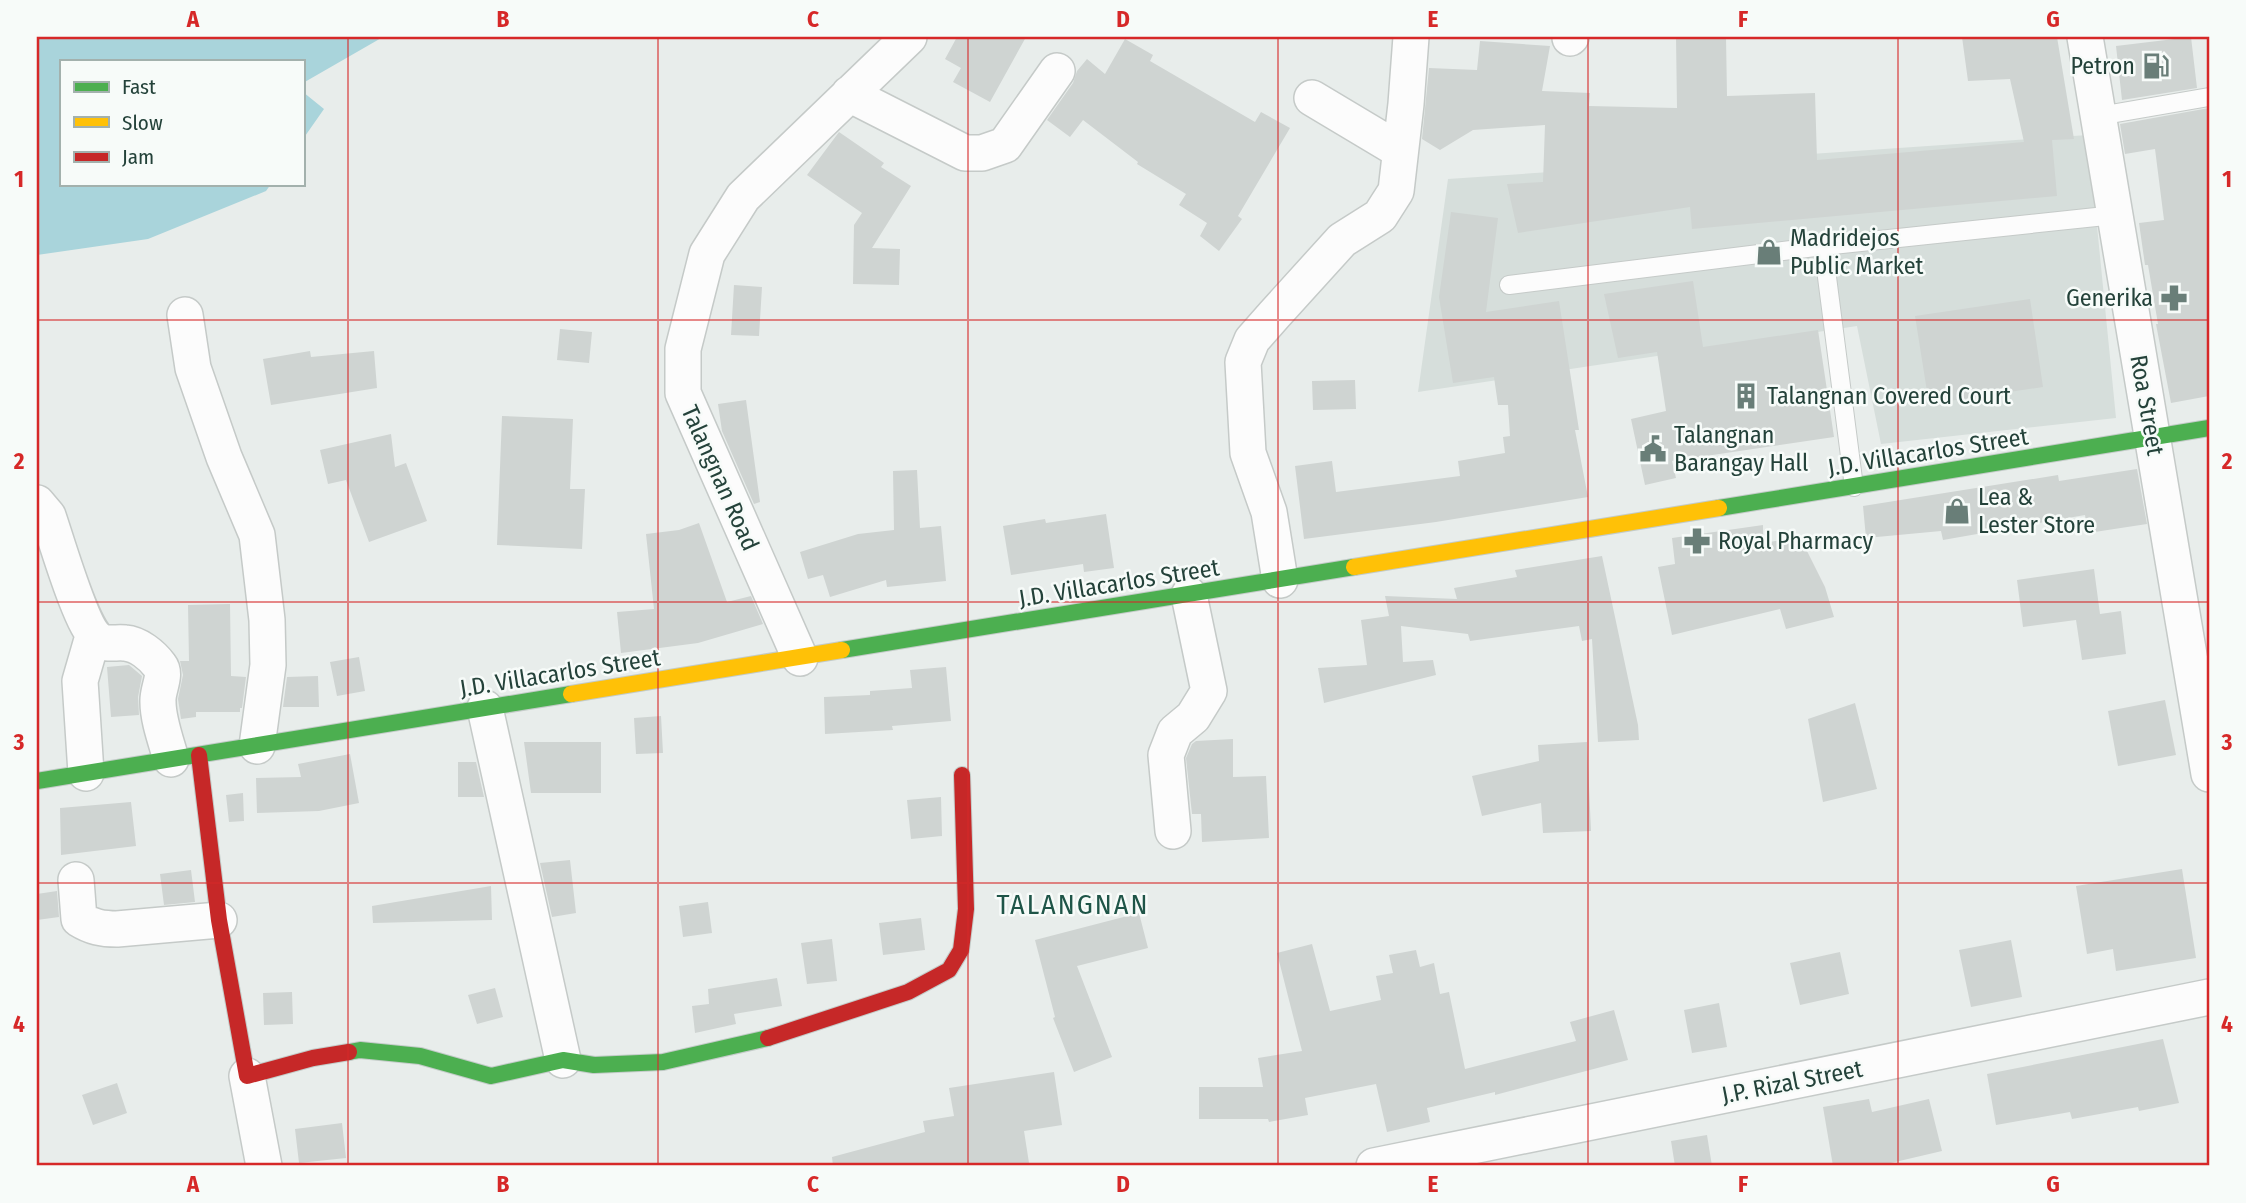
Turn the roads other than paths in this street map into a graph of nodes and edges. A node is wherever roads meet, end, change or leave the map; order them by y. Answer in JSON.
{"nodes":[{"id":1,"x":909,"y":37,"type":"edge"},
{"id":2,"x":1411,"y":37,"type":"edge"},
{"id":3,"x":2085,"y":37,"type":"edge"},
{"id":4,"x":1057,"y":71,"type":"dead end"},
{"id":5,"x":849,"y":94,"type":"junction"},
{"id":6,"x":2209,"y":97,"type":"edge"},
{"id":7,"x":1312,"y":98,"type":"dead end"},
{"id":8,"x":2099,"y":116,"type":"junction"},
{"id":9,"x":1399,"y":150,"type":"junction"},
{"id":10,"x":2115,"y":215,"type":"junction"},
{"id":11,"x":1823,"y":246,"type":"junction"},
{"id":12,"x":1509,"y":285,"type":"dead end"},
{"id":13,"x":185,"y":315,"type":"dead end"},
{"id":14,"x":2209,"y":428,"type":"edge"},
{"id":15,"x":2152,"y":438,"type":"junction"},
{"id":16,"x":1854,"y":486,"type":"junction"},
{"id":17,"x":37,"y":503,"type":"edge"},
{"id":18,"x":1280,"y":580,"type":"junction"},
{"id":19,"x":1189,"y":595,"type":"junction"},
{"id":20,"x":93,"y":636,"type":"junction"},
{"id":21,"x":800,"y":657,"type":"junction"},
{"id":22,"x":485,"y":708,"type":"junction"},
{"id":23,"x":257,"y":746,"type":"junction"},
{"id":24,"x":185,"y":757,"type":"junction"},
{"id":25,"x":86,"y":773,"type":"junction"},
{"id":26,"x":2209,"y":774,"type":"edge"},
{"id":27,"x":962,"y":775,"type":"dead end"},
{"id":28,"x":37,"y":781,"type":"edge"},
{"id":29,"x":1173,"y":831,"type":"dead end"},
{"id":30,"x":76,"y":880,"type":"dead end"},
{"id":31,"x":219,"y":920,"type":"junction"},
{"id":32,"x":2209,"y":997,"type":"edge"},
{"id":33,"x":563,"y":1060,"type":"junction"},
{"id":34,"x":247,"y":1076,"type":"junction"},
{"id":35,"x":264,"y":1166,"type":"edge"},
{"id":36,"x":1374,"y":1166,"type":"edge"}],
"edges":[{"from":1,"to":5,"type":"street","name":"Talangnan Road"},
{"from":2,"to":9,"type":"street"},
{"from":3,"to":8,"type":"street","name":"Roa Street"},
{"from":4,"to":5,"type":"street"},
{"from":5,"to":21,"type":"street","name":"Talangnan Road"},
{"from":6,"to":8,"type":"lane"},
{"from":7,"to":9,"type":"street"},
{"from":8,"to":10,"type":"street","name":"Roa Street"},
{"from":9,"to":18,"type":"street"},
{"from":10,"to":11,"type":"lane"},
{"from":10,"to":15,"type":"street","name":"Roa Street"},
{"from":11,"to":12,"type":"lane"},
{"from":11,"to":16,"type":"lane"},
{"from":13,"to":23,"type":"street"},
{"from":14,"to":15,"type":"street","name":"J.D. Villacarlos Street"},
{"from":15,"to":16,"type":"street","name":"J.D. Villacarlos Street"},
{"from":15,"to":26,"type":"street","name":"Roa Street"},
{"from":16,"to":18,"type":"street","name":"J.D. Villacarlos Street"},
{"from":17,"to":20,"type":"street"},
{"from":18,"to":19,"type":"street","name":"J.D. Villacarlos Street"},
{"from":19,"to":21,"type":"street","name":"J.D. Villacarlos Street"},
{"from":19,"to":29,"type":"street"},
{"from":20,"to":24,"type":"street"},
{"from":20,"to":25,"type":"street"},
{"from":21,"to":22,"type":"street","name":"J.D. Villacarlos Street"},
{"from":22,"to":23,"type":"street","name":"J.D. Villacarlos Street"},
{"from":22,"to":33,"type":"street"},
{"from":23,"to":24,"type":"street","name":"J.D. Villacarlos Street"},
{"from":24,"to":25,"type":"street","name":"J.D. Villacarlos Street"},
{"from":24,"to":31,"type":"street"},
{"from":25,"to":28,"type":"street","name":"J.D. Villacarlos Street"},
{"from":27,"to":33,"type":"street"},
{"from":30,"to":31,"type":"street"},
{"from":31,"to":34,"type":"street"},
{"from":32,"to":36,"type":"street","name":"J.P. Rizal Street"},
{"from":33,"to":34,"type":"street"},
{"from":34,"to":35,"type":"street"}]}
